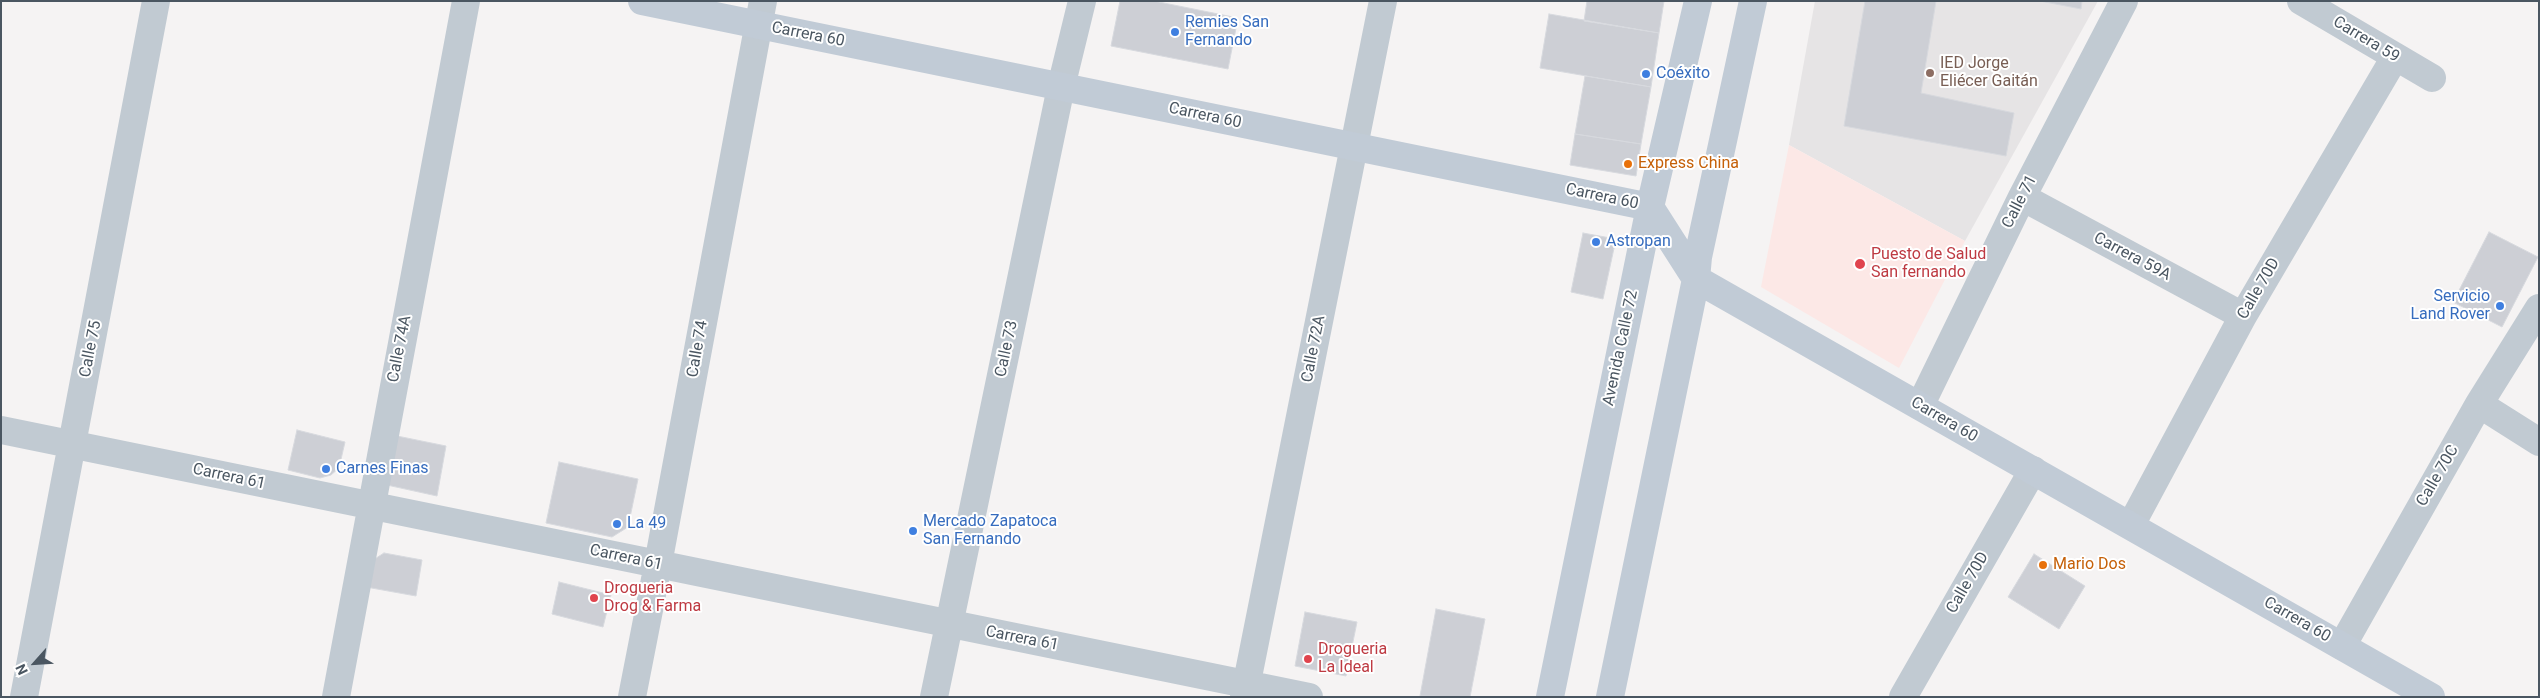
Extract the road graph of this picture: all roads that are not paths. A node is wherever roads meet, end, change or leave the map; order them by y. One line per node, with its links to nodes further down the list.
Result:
1 (156, 1): 24 (street, Calle 75)
2 (466, 1): 26 (street, Calle 74A)
3 (642, 1): 10 (street, Carrera 60)
4 (1082, 1): 13 (street, Calle 73)
5 (1384, 1): 14 (street, Calle 72A)
6 (1698, 1): 16 (street, Avenida Calle 72)
7 (1754, 1): 17 (street)
8 (2124, 1): 15 (street, Calle 71)
9 (2301, 1): 11 (street, Carrera 59)
10 (760, 13): 13 (street, Carrera 60); 28 (street, Calle 74)
11 (2394, 57): 12 (street, Carrera 59); 19 (street, Calle 70D)
12 (2432, 78)
13 (1061, 87): 14 (street, Carrera 60); 29 (street, Calle 73)
14 (1354, 147): 16 (street, Carrera 60); 31 (street, Calle 72A)
15 (2022, 197): 19 (street, Carrera 59A); 21 (street, Calle 71)
16 (1650, 207): 17 (street, Carrera 60); 38 (street, Avenida Calle 72)
17 (1696, 279): 21 (street, Carrera 60); 39 (street)
18 (2539, 308): 20 (street, Calle 70C)
19 (2243, 316): 27 (street, Calle 70D)
20 (2479, 404): 23 (street); 30 (street, Calle 70C)
21 (1920, 406): 25 (street, Carrera 60)
22 (1, 430): 24 (street, Carrera 61)
23 (2539, 442)
24 (72, 445): 26 (street, Carrera 61); 33 (street, Calle 75)
25 (2033, 470): 27 (street, Carrera 60); 40 (street, Calle 70D)
26 (371, 506): 28 (street, Carrera 61); 34 (street, Calle 74A)
27 (2131, 525): 30 (street, Carrera 60)
28 (658, 564): 29 (street, Carrera 61); 35 (street, Calle 74)
29 (950, 624): 31 (street, Carrera 61); 36 (street, Calle 73)
30 (2342, 646): 32 (street, Carrera 60)
31 (1246, 690): 37 (street, Carrera 61)
32 (2428, 696)
33 (24, 697)
34 (336, 697)
35 (632, 697)
36 (934, 697)
37 (1309, 697)
38 (1550, 697)
39 (1610, 697)
40 (1903, 697)

